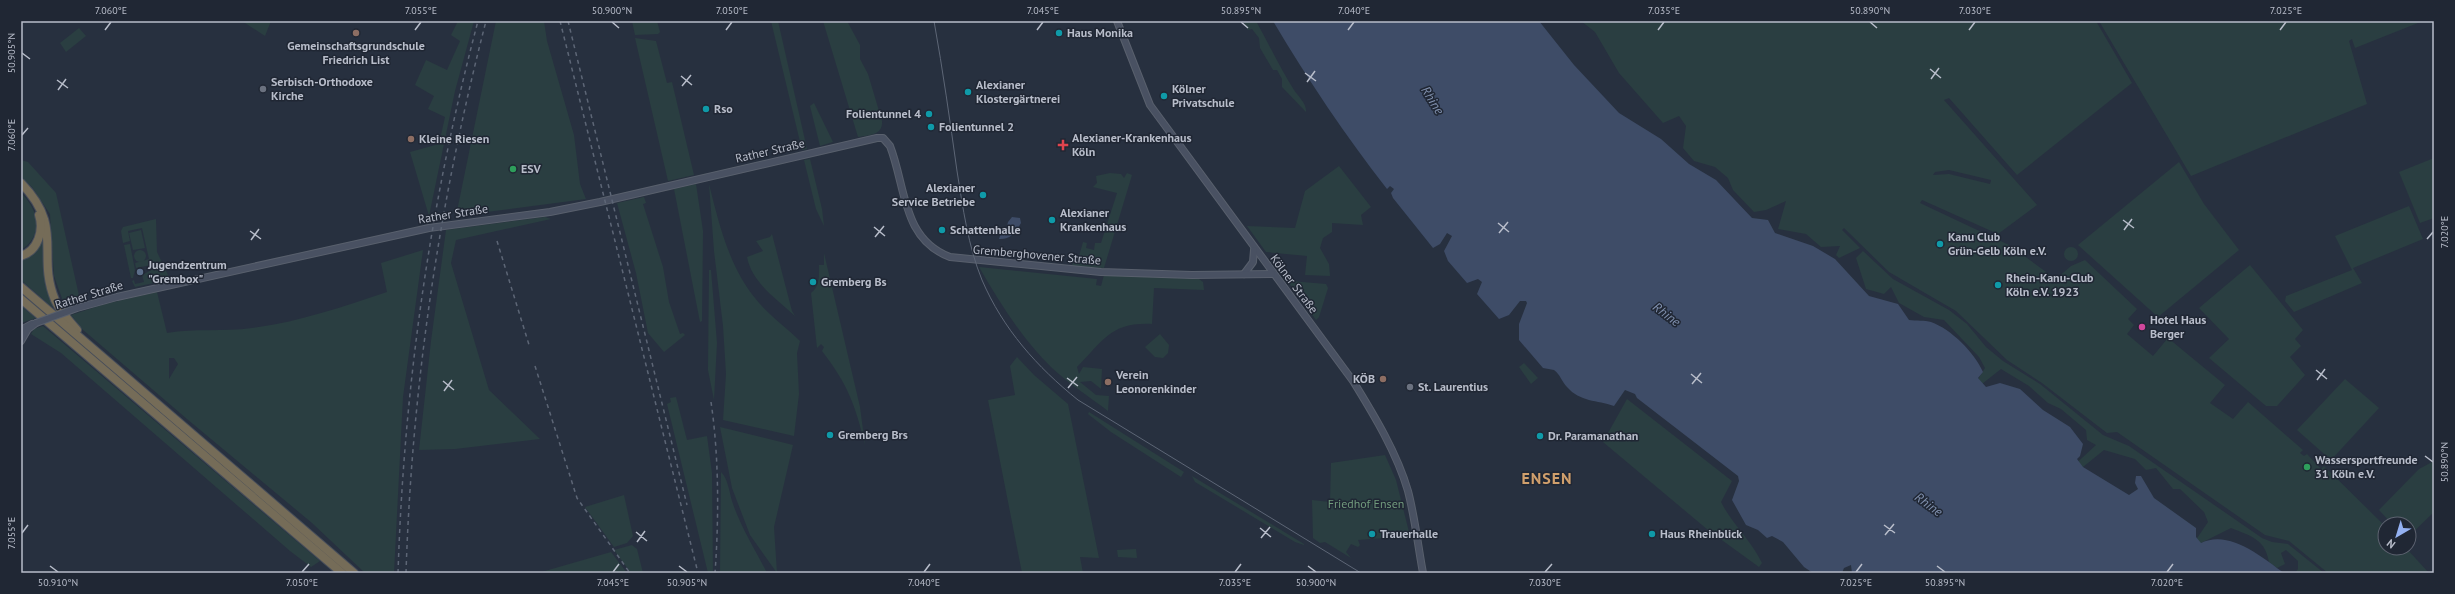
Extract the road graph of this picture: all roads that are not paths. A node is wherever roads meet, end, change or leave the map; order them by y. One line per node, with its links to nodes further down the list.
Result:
1 (1117, 21): 5 (street, Kölner Straße)
2 (877, 138): 7 (street, Gremberghovener Straße); 11 (street, Rather Straße, bridge)
3 (21, 183): 14 (highway)
4 (21, 188): 6 (highway)
5 (1254, 250): 7 (street); 8 (street, Kölner Straße)
6 (21, 256)
7 (1244, 274): 8 (street, Gremberghovener Straße)
8 (1272, 274): 17 (street, Kölner Straße)
9 (21, 287): 14 (highway)
10 (21, 299): 15 (highway)
11 (32, 325): 12 (street, Rather Straße); 13 (street)
12 (21, 330)
13 (21, 341)
14 (102, 357): 16 (highway)
15 (342, 573)
16 (354, 573)
17 (1423, 573)

